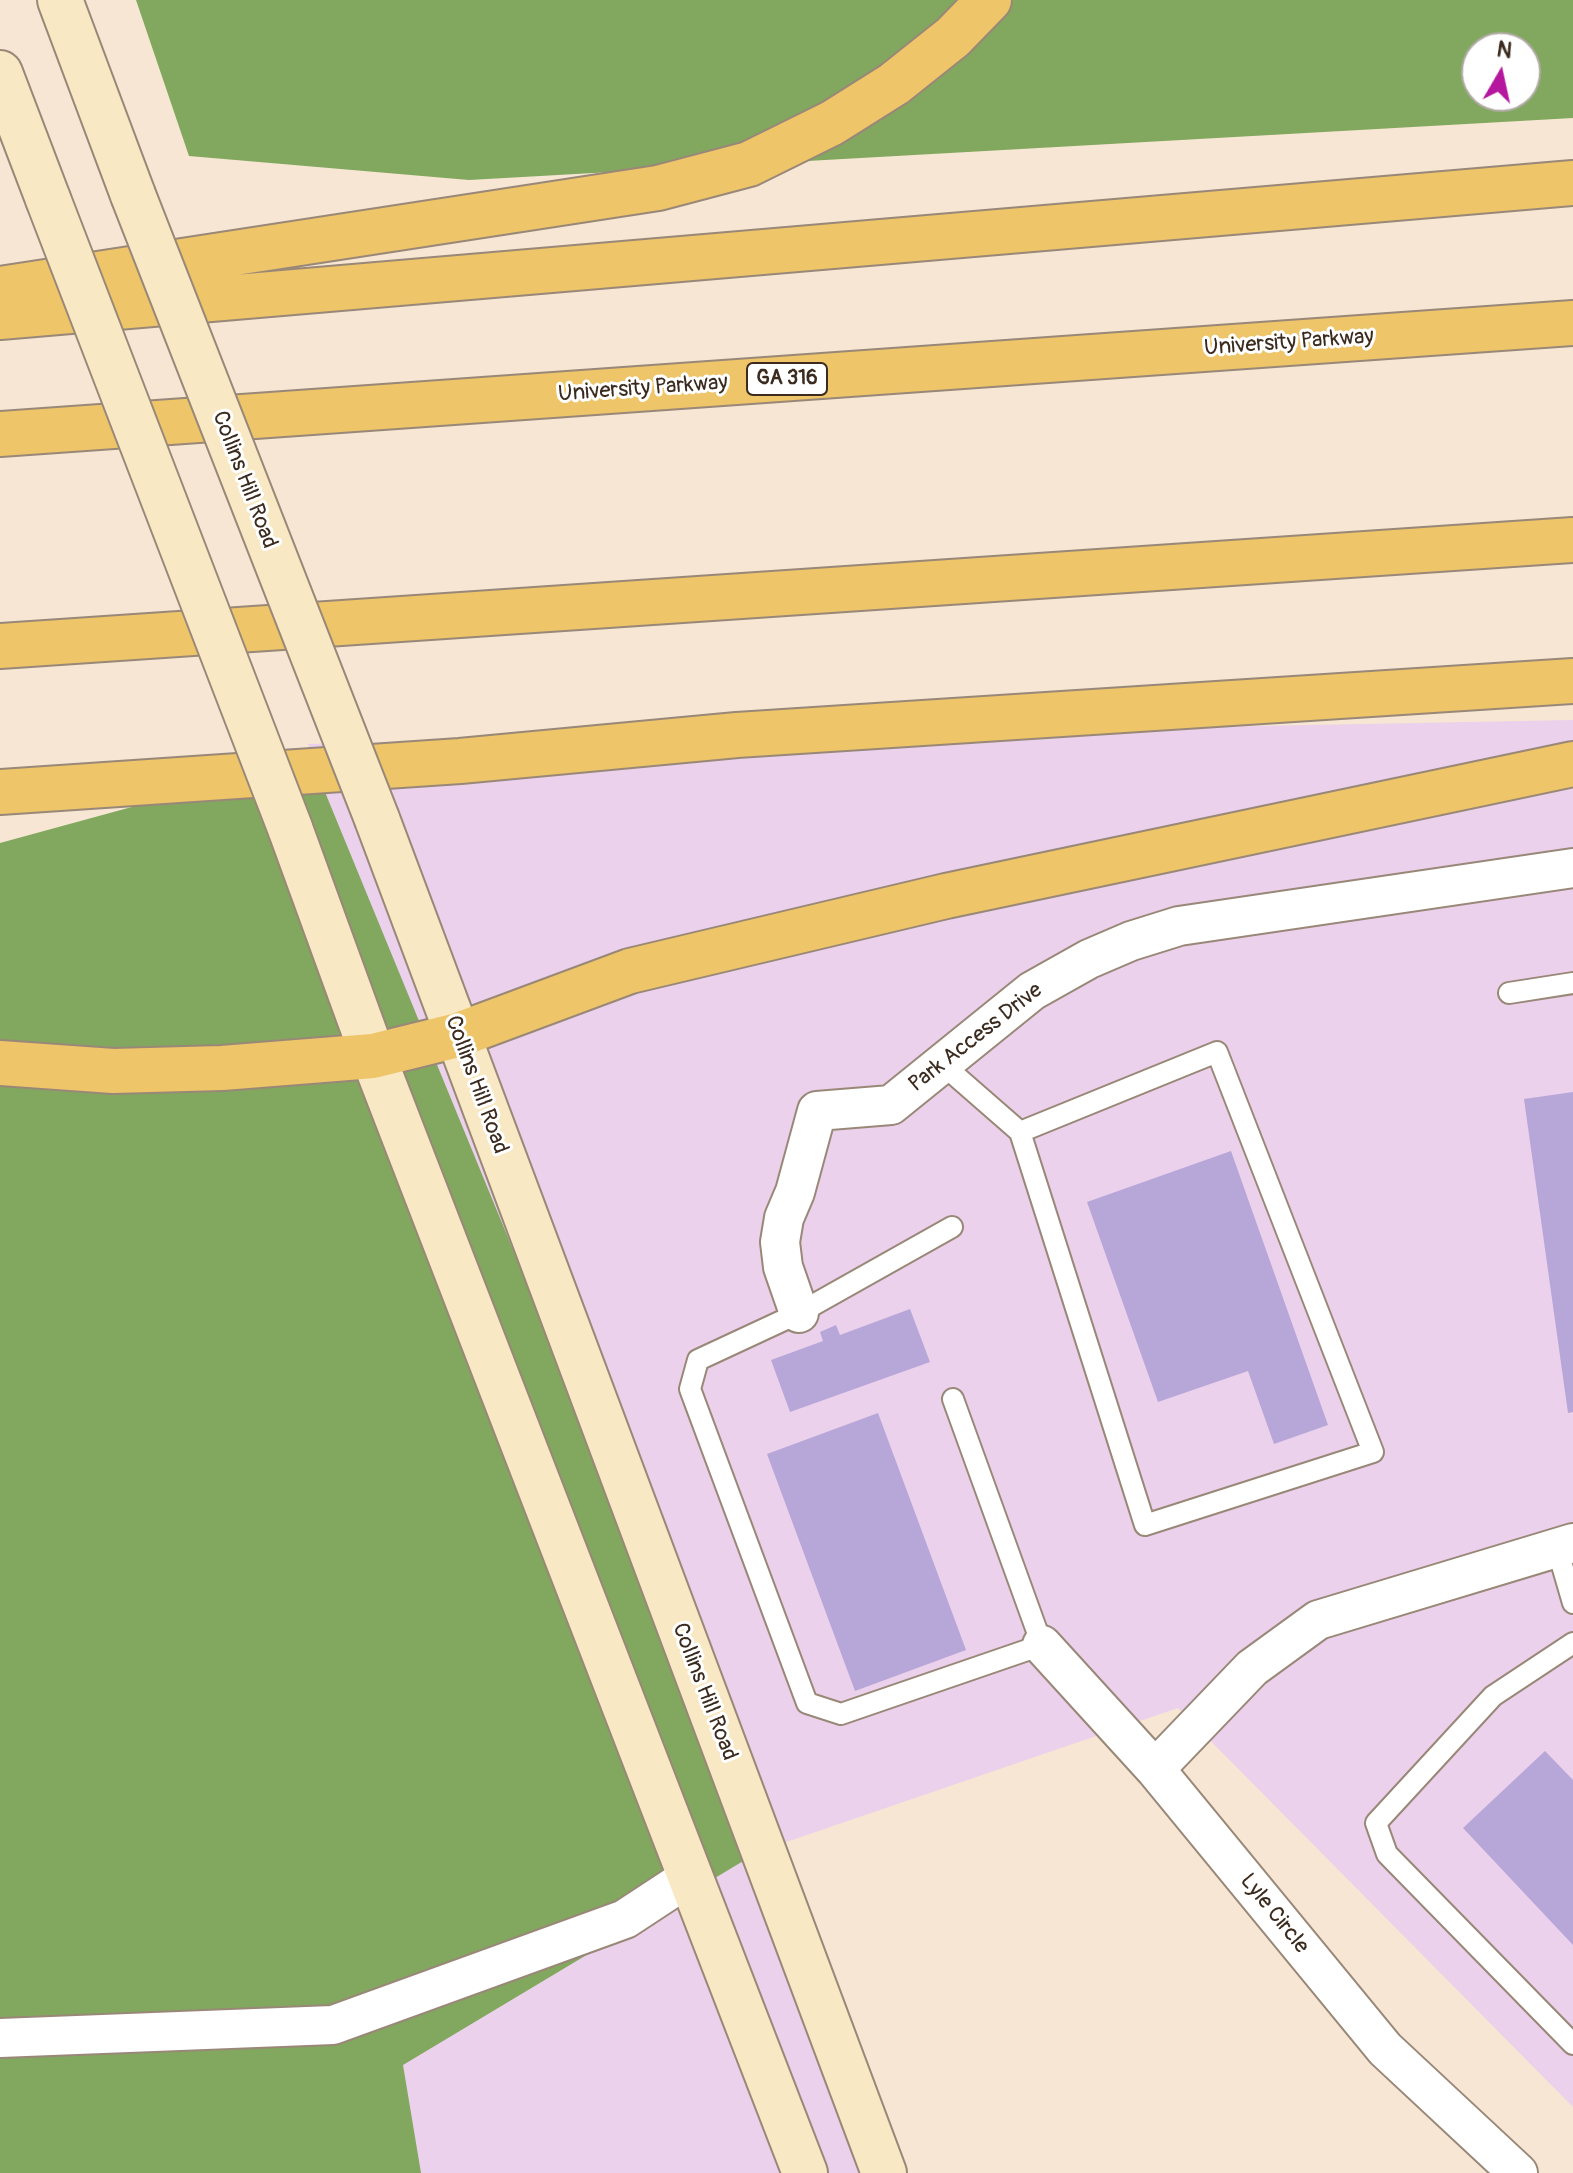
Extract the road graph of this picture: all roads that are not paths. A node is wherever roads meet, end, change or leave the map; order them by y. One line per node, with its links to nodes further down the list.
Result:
1 (60, 0): 17 (street, Collins Hill Road, bridge)
2 (989, 0): 5 (highway)
3 (0, 73): 18 (street, bridge)
4 (1573, 183): 6 (highway)
5 (0, 289)
6 (0, 317)
7 (1573, 323): 8 (highway, University Parkway / GA 316)
8 (0, 434)
9 (1573, 540): 10 (highway)
10 (0, 646)
11 (1573, 681): 13 (highway)
12 (1573, 764): 17 (highway)
13 (0, 792)
14 (1573, 868): 20 (street, Park Access Drive)
15 (1573, 983): 16 (lane)
16 (1509, 993)
17 (458, 1035): 18 (highway); 34 (street, Collins Hill Road)
18 (373, 1056): 19 (highway); 30 (street)
19 (0, 1063)
20 (941, 1063): 21 (lane); 23 (street, Park Access Drive)
21 (1020, 1132): 21 (lane)
22 (952, 1227): 23 (lane)
23 (799, 1313): 28 (lane)
24 (953, 1399): 28 (lane)
25 (1565, 1546): 26 (lane); 29 (street)
26 (1573, 1603)
27 (1573, 1643): 32 (lane)
28 (1042, 1645): 29 (street, Lyle Circle)
29 (1155, 1769): 35 (street, Lyle Circle)
30 (689, 1877): 31 (street); 33 (street)
31 (0, 2038)
32 (1573, 2044)
33 (805, 2173)
34 (884, 2173)
35 (1518, 2173)

